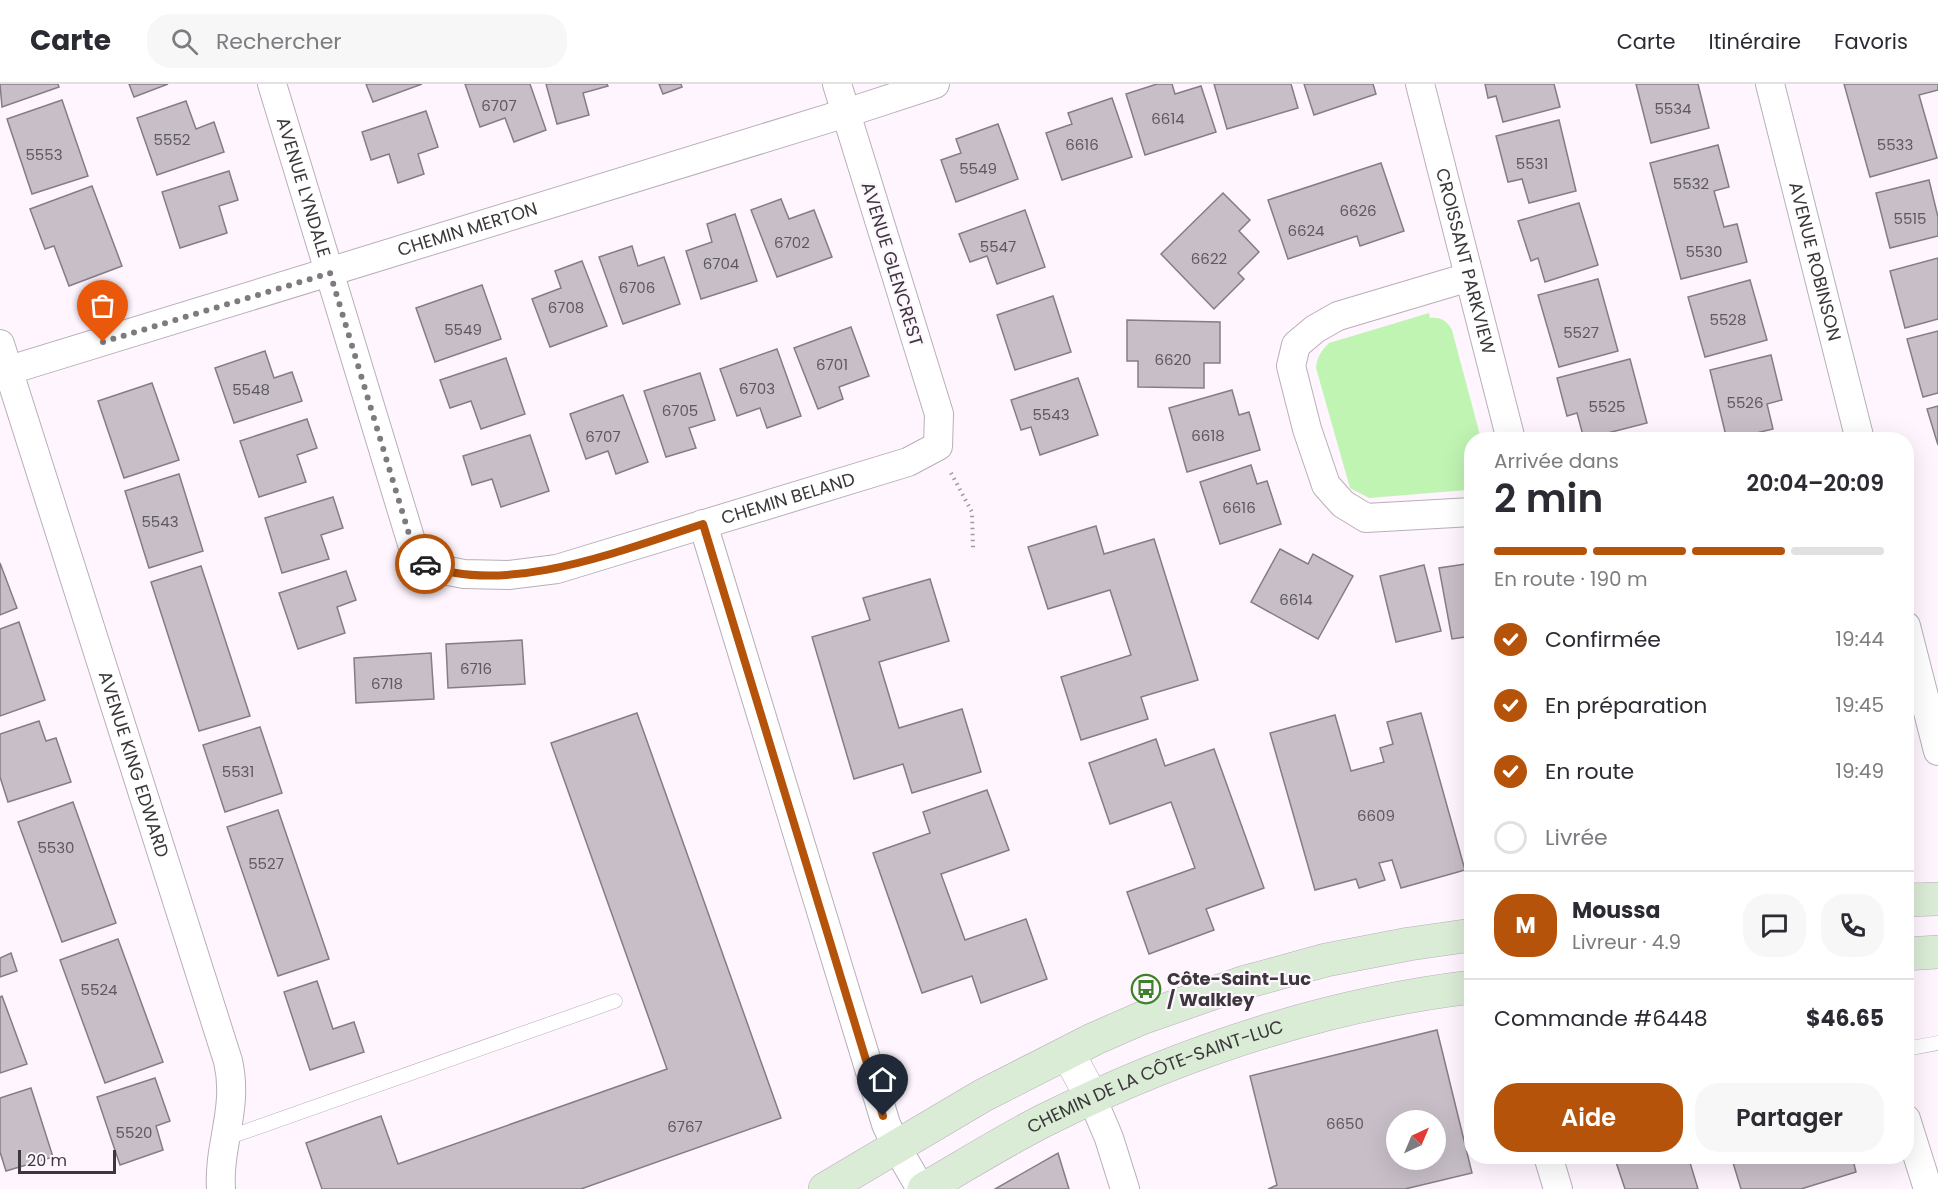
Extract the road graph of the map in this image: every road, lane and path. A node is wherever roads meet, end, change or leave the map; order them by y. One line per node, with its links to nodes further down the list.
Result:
1 (272, 84): 7 (street, AVENUE LYNDALE)
2 (837, 84): 6 (street, AVENUE GLENCREST)
3 (935, 84): 6 (street, CHEMIN MERTON)
4 (1420, 84): 8 (street, CROISSANT PARKVIEW)
5 (1770, 84): 11 (street, AVENUE ROBINSON)
6 (846, 113): 7 (street, CHEMIN MERTON); 12 (street, AVENUE GLENCREST)
7 (330, 273): 9 (street, CHEMIN MERTON); 16 (street, AVENUE LYNDALE)
8 (1469, 277): 10 (street, CROISSANT PARKVIEW); 13 (street)
9 (3, 363): 30 (street, AVENUE KING EDWARD)
10 (1508, 432)
11 (1858, 432)
12 (938, 446): 14 (street, CHEMIN BELAND); 15 (path)
13 (1464, 512)
14 (703, 524): 16 (street, CHEMIN BELAND); 32 (street)
15 (973, 548)
16 (425, 564)
17 (1914, 657): 18 (street)
18 (1938, 751)
19 (1938, 899): 20 (main road)
20 (1914, 900)
21 (1464, 936): 28 (main road)
22 (1938, 952): 23 (main road)
23 (1914, 954)
24 (1464, 988): 29 (main road, CHEMIN DE LA CÔTE-SAINT-LUC)
25 (615, 1000): 30 (lane)
26 (1938, 1043): 27 (lane)
27 (1914, 1048)
28 (1068, 1053): 29 (street); 32 (main road)
29 (1092, 1098): 36 (main road, CHEMIN DE LA CÔTE-SAINT-LUC); 37 (street)
30 (227, 1138): 34 (street, AVENUE KING EDWARD)
31 (1914, 1144): 39 (street)
32 (897, 1148): 35 (main road); 36 (street)
33 (1550, 1164): 38 (street)
34 (221, 1189)
35 (825, 1189)
36 (923, 1189)
37 (1125, 1189)
38 (1558, 1189)
39 (1928, 1189)

